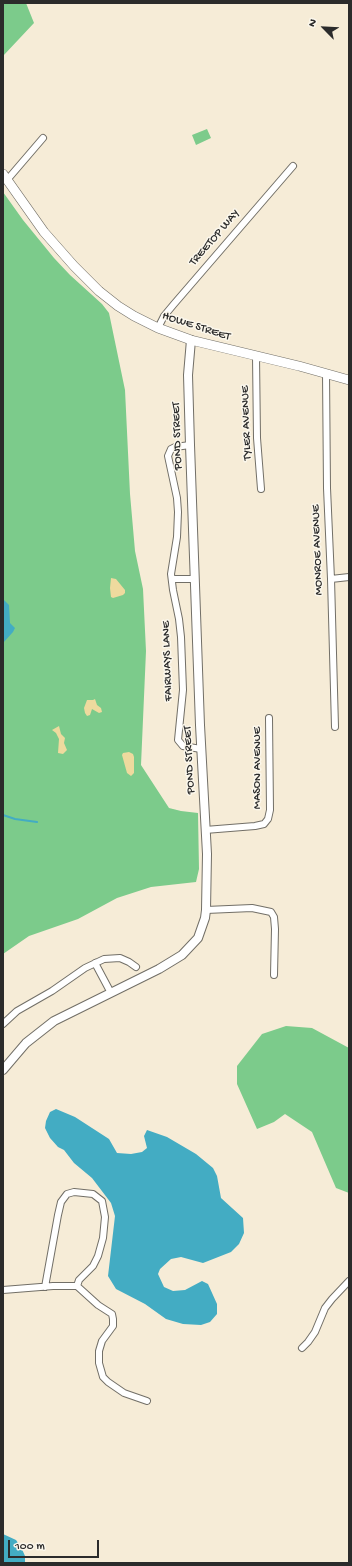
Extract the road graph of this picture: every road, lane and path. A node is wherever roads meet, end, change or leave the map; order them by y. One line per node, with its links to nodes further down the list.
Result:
1 (43, 138): 3 (street)
2 (293, 166): 4 (street, TREETOP WAY)
3 (5, 177): 4 (main road, HOWE STREET)
4 (158, 328): 5 (main road, HOWE STREET)
5 (191, 340): 6 (main road, HOWE STREET); 9 (street, POND STREET)
6 (256, 356): 7 (main road, HOWE STREET); 10 (street, TYLER AVENUE)
7 (326, 373): 8 (main road, HOWE STREET); 14 (street, MONROE AVENUE)
8 (349, 380)
9 (190, 445): 12 (street, FAIRWAYS LANE); 13 (street, POND STREET)
10 (261, 489)
11 (349, 577): 14 (street)
12 (172, 579): 13 (street); 17 (street, FAIRWAYS LANE)
13 (195, 579): 17 (street, POND STREET)
14 (331, 579): 16 (street, MONROE AVENUE)
15 (269, 718): 18 (street, MASON AVENUE)
16 (335, 727)
17 (201, 748): 18 (street, POND STREET)
18 (205, 830): 19 (street, POND STREET)
19 (206, 910): 22 (street); 23 (street, POND STREET)
20 (95, 963): 21 (street); 23 (street); 24 (street)
21 (136, 966)
22 (274, 975)
23 (111, 993): 25 (street, POND STREET)
24 (3, 1024)
25 (3, 1070)
26 (349, 1281): 30 (street)
27 (77, 1286): 28 (street); 28 (street); 31 (street)
28 (45, 1287): 29 (street)
29 (3, 1290)
30 (302, 1348)
31 (147, 1401)

